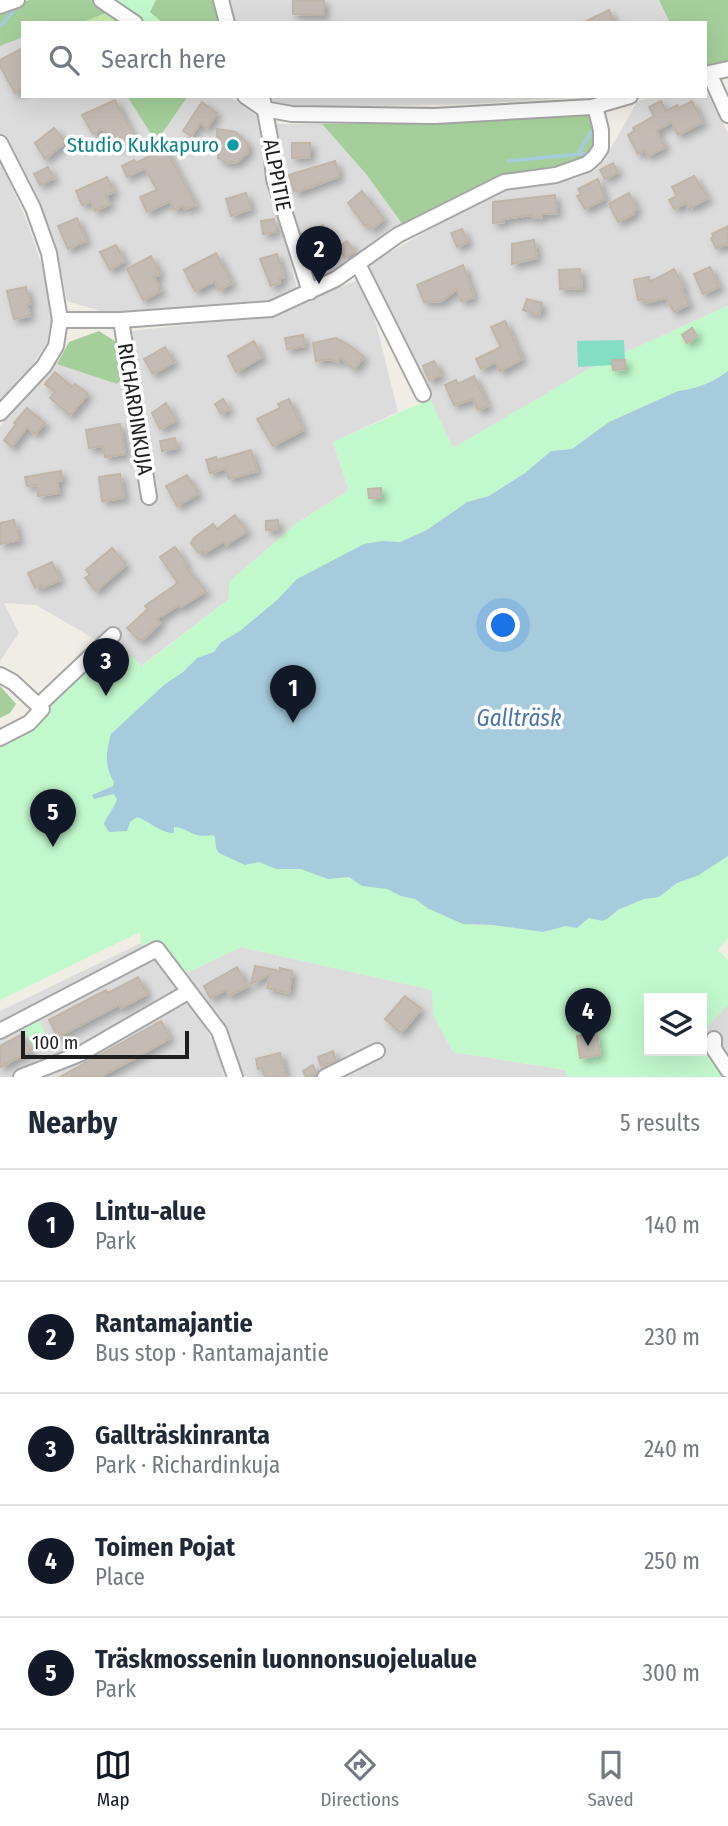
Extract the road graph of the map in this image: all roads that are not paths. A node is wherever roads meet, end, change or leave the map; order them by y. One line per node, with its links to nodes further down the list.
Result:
1 (17, 0): 4 (street)
2 (101, 0): 5 (street)
3 (221, 0): 6 (street)
4 (0, 6)
5 (132, 21)
6 (226, 21)
7 (728, 69): 8 (street)
8 (707, 73): 12 (street)
9 (623, 98): 11 (street)
10 (263, 102): 11 (street); 15 (street, ALPPITIE)
11 (595, 106): 14 (street)
12 (728, 115)
13 (0, 143): 16 (street)
14 (358, 264): 15 (street); 18 (street)
15 (310, 292): 17 (street)
16 (60, 320): 17 (street); 19 (street)
17 (121, 320): 20 (street, RICHARDINKUJA)
18 (423, 394)
19 (0, 413)
20 (149, 497)
21 (113, 635): 23 (street)
22 (0, 675): 23 (street)
23 (41, 707): 24 (street)
24 (0, 738)
25 (188, 992): 26 (street); 30 (street); 31 (street)
26 (0, 1031)
27 (714, 1040): 29 (street)
28 (377, 1051): 32 (street)
29 (728, 1070)
30 (21, 1077)
31 (234, 1077)
32 (325, 1077)

